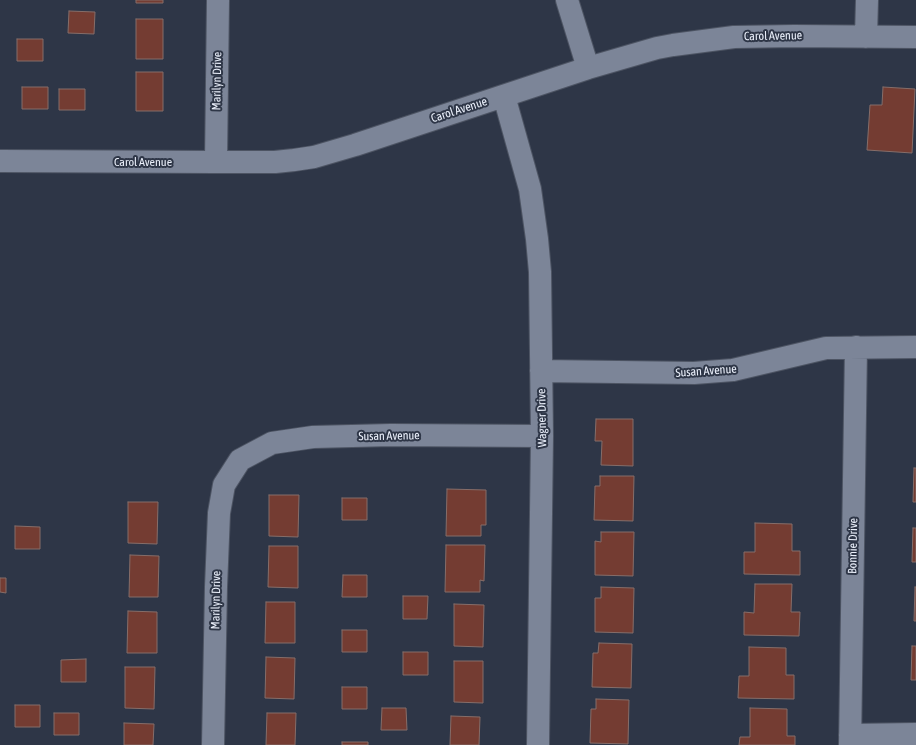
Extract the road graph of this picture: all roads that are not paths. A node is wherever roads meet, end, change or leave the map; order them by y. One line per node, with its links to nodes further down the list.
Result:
1 (218, 0): 9 (street, Marilyn Drive)
2 (567, 0): 6 (street)
3 (867, 0): 4 (street)
4 (866, 37): 5 (street, Carol Avenue); 6 (street, Carol Avenue)
5 (916, 38)
6 (588, 68): 7 (street, Carol Avenue)
7 (504, 96): 9 (street, Carol Avenue); 12 (street, Wagner Drive)
8 (0, 160): 9 (street, Carol Avenue)
9 (216, 162)
10 (856, 347): 11 (street, Susan Avenue); 12 (street, Susan Avenue); 16 (street, Bonnie Drive)
11 (916, 347)
12 (541, 371): 13 (street, Wagner Drive)
13 (542, 436): 14 (street, Susan Avenue); 18 (street, Wagner Drive)
14 (240, 460): 17 (street, Marilyn Drive)
15 (916, 734): 16 (street)
16 (850, 740)
17 (213, 745)
18 (538, 745)

